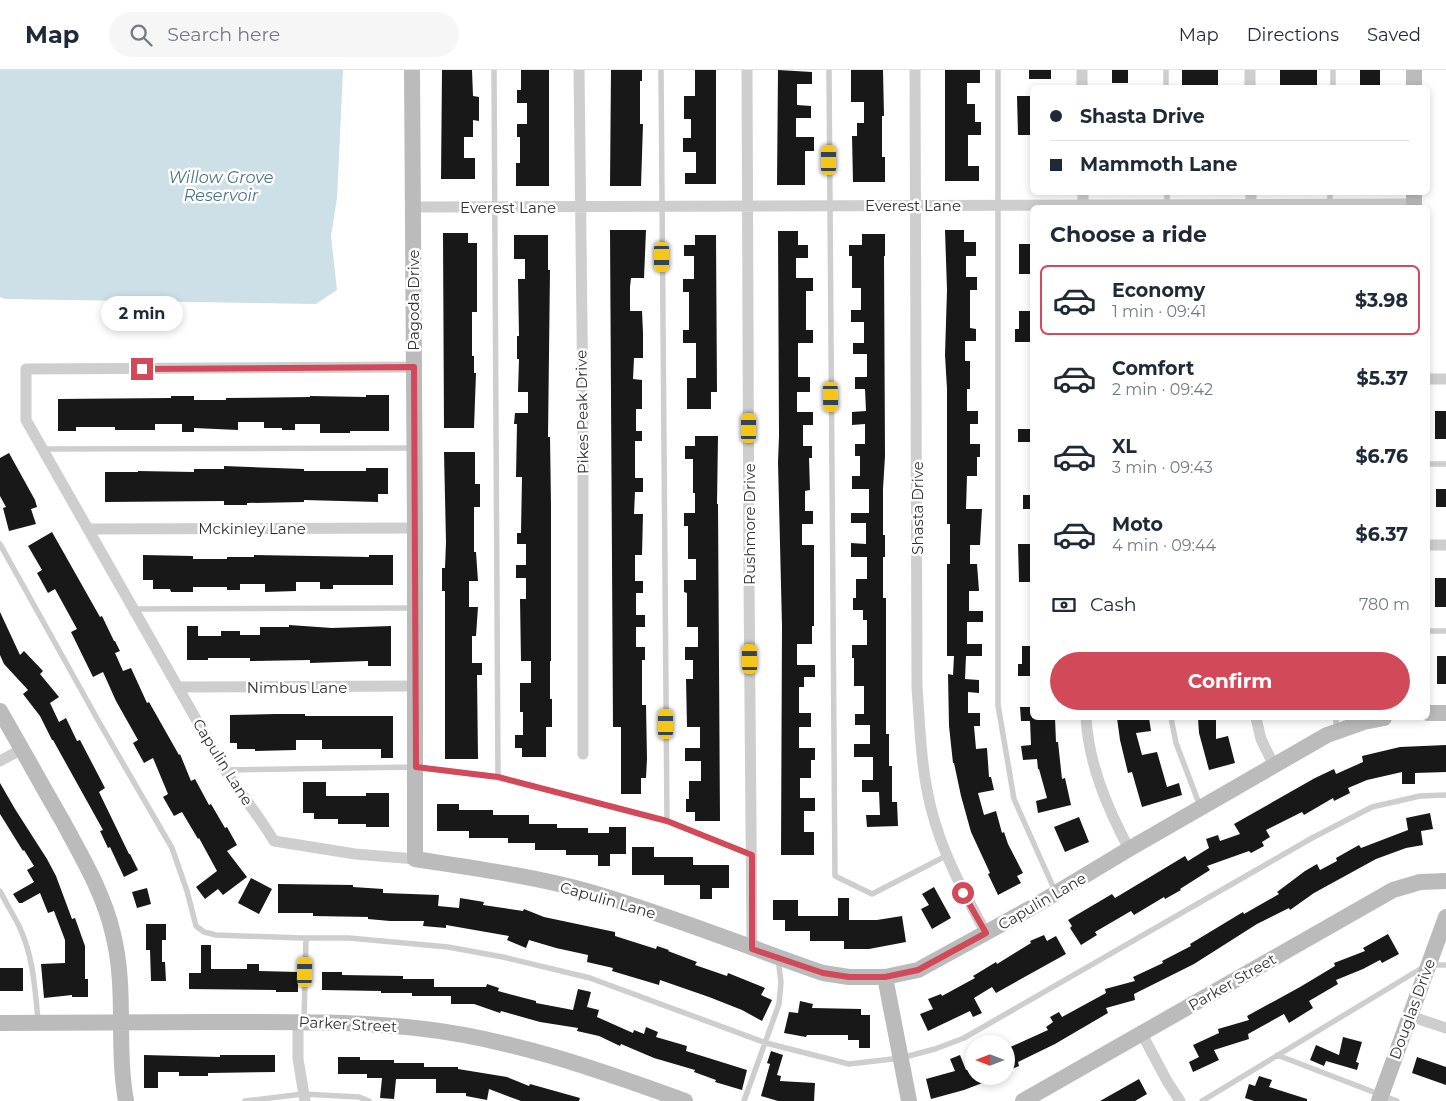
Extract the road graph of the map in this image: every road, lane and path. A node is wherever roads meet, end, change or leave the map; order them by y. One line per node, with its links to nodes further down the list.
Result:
1 (412, 70): 31 (street, Pagoda Drive)
2 (494, 70): 32 (lane)
3 (579, 70): 27 (street, Pikes Peak Drive)
4 (661, 70): 28 (lane)
5 (747, 70): 29 (street, Rushmore Drive)
6 (829, 70): 30 (lane)
7 (915, 70): 23 (street, Shasta Drive)
8 (998, 70): 24 (lane)
9 (1082, 70): 14 (street)
10 (1166, 70): 15 (lane)
11 (1250, 70): 16 (street)
12 (1333, 70): 17 (lane)
13 (1414, 70): 18 (street)
14 (1082, 85)
15 (1166, 85)
16 (1250, 85)
17 (1333, 85)
18 (1414, 85)
19 (1251, 201): 20 (street, Everest Lane); 22 (street, Everest Lane)
20 (1330, 201): 21 (street, Everest Lane)
21 (1414, 201)
22 (1167, 202): 26 (street, Everest Lane)
23 (916, 205): 24 (street, Everest Lane); 30 (street, Everest Lane); 71 (street, Shasta Drive)
24 (998, 205): 25 (street, Everest Lane); 75 (lane)
25 (1030, 205)
26 (1104, 205)
27 (580, 206): 28 (street, Everest Lane); 32 (street, Everest Lane); 60 (street, Pikes Peak Drive)
28 (662, 206): 29 (street, Everest Lane); 68 (lane)
29 (748, 206): 30 (street, Everest Lane); 70 (street, Rushmore Drive)
30 (829, 206): 71 (lane)
31 (412, 207): 32 (street, Everest Lane); 33 (street, Pagoda Drive)
32 (494, 207): 65 (lane)
33 (414, 367): 36 (street, Pagoda Drive); 37 (street, Capulin Lane)
34 (1430, 379): 35 (street)
35 (1446, 379)
36 (414, 448): 37 (lane); 40 (street, Pagoda Drive)
37 (43, 449): 41 (street, Capulin Lane)
38 (1430, 464): 39 (lane)
39 (1446, 464)
40 (415, 528): 41 (street, Mckinley Lane); 45 (street, Pagoda Drive)
41 (88, 529): 46 (street, Capulin Lane)
42 (0, 544): 78 (lane)
43 (1430, 545): 44 (street)
44 (1446, 545)
45 (415, 608): 46 (lane); 49 (street, Pagoda Drive)
46 (134, 609): 50 (street, Capulin Lane)
47 (1430, 631): 48 (lane)
48 (1446, 631)
49 (416, 686): 50 (street, Nimbus Lane); 63 (street, Pagoda Drive)
50 (178, 687): 64 (street, Capulin Lane)
51 (0, 711): 59 (street)
52 (1430, 713): 53 (street)
53 (1446, 713)
54 (1086, 720): 69 (street)
55 (1171, 720): 67 (lane)
56 (1256, 720): 62 (street)
57 (1374, 720): 58 (street, Capulin Lane)
58 (1336, 725): 62 (street, Capulin Lane)
59 (22, 749): 61 (street); 86 (street)
60 (583, 754)
61 (0, 761)
62 (1274, 766): 67 (street, Capulin Lane)
63 (416, 767): 64 (lane); 65 (lane); 72 (street, Pagoda Drive)
64 (225, 770): 72 (street, Capulin Lane)
65 (498, 777): 68 (lane)
66 (1446, 795): 93 (lane)
67 (1201, 808): 69 (street, Capulin Lane)
68 (667, 821): 70 (lane)
69 (1129, 849): 75 (street, Capulin Lane)
70 (752, 855): 79 (street, Rushmore Drive)
71 (946, 856): 77 (street, Shasta Drive)
72 (415, 859): 79 (street, Capulin Lane)
73 (1446, 881): 90 (street, Parker Street)
74 (0, 893): 88 (lane)
75 (1055, 893): 77 (street, Capulin Lane)
76 (1446, 917): 81 (street, Douglas Drive)
77 (986, 933): 83 (street, Capulin Lane)
78 (306, 938): 85 (lane); 91 (lane)
79 (752, 949): 80 (street, Capulin Lane)
80 (778, 958): 83 (street, Capulin Lane); 91 (lane)
81 (1428, 965): 82 (lane); 84 (street, Douglas Drive); 92 (lane)
82 (1446, 965)
83 (885, 977): 93 (street)
84 (1410, 1016): 89 (street); 95 (street, Douglas Drive)
85 (301, 1021): 86 (street, Parker Street); 94 (street); 99 (street, Parker Street)
86 (121, 1022): 88 (street, Parker Street); 96 (street)
87 (0, 1023): 88 (street, Parker Street)
88 (38, 1023)
89 (1446, 1028)
90 (1142, 1034): 102 (street, Parker Street); 103 (street)
91 (766, 1043): 93 (lane); 100 (lane)
92 (1277, 1056): 95 (lane); 104 (lane)
93 (900, 1058): 101 (street)
94 (304, 1098): 97 (lane); 98 (lane)
95 (1380, 1098): 105 (lane)
96 (126, 1101)
97 (245, 1101)
98 (369, 1101)
99 (685, 1101)
100 (744, 1101)
101 (908, 1101)
102 (1023, 1101)
103 (1180, 1101)
104 (1202, 1101)
105 (1397, 1101)

